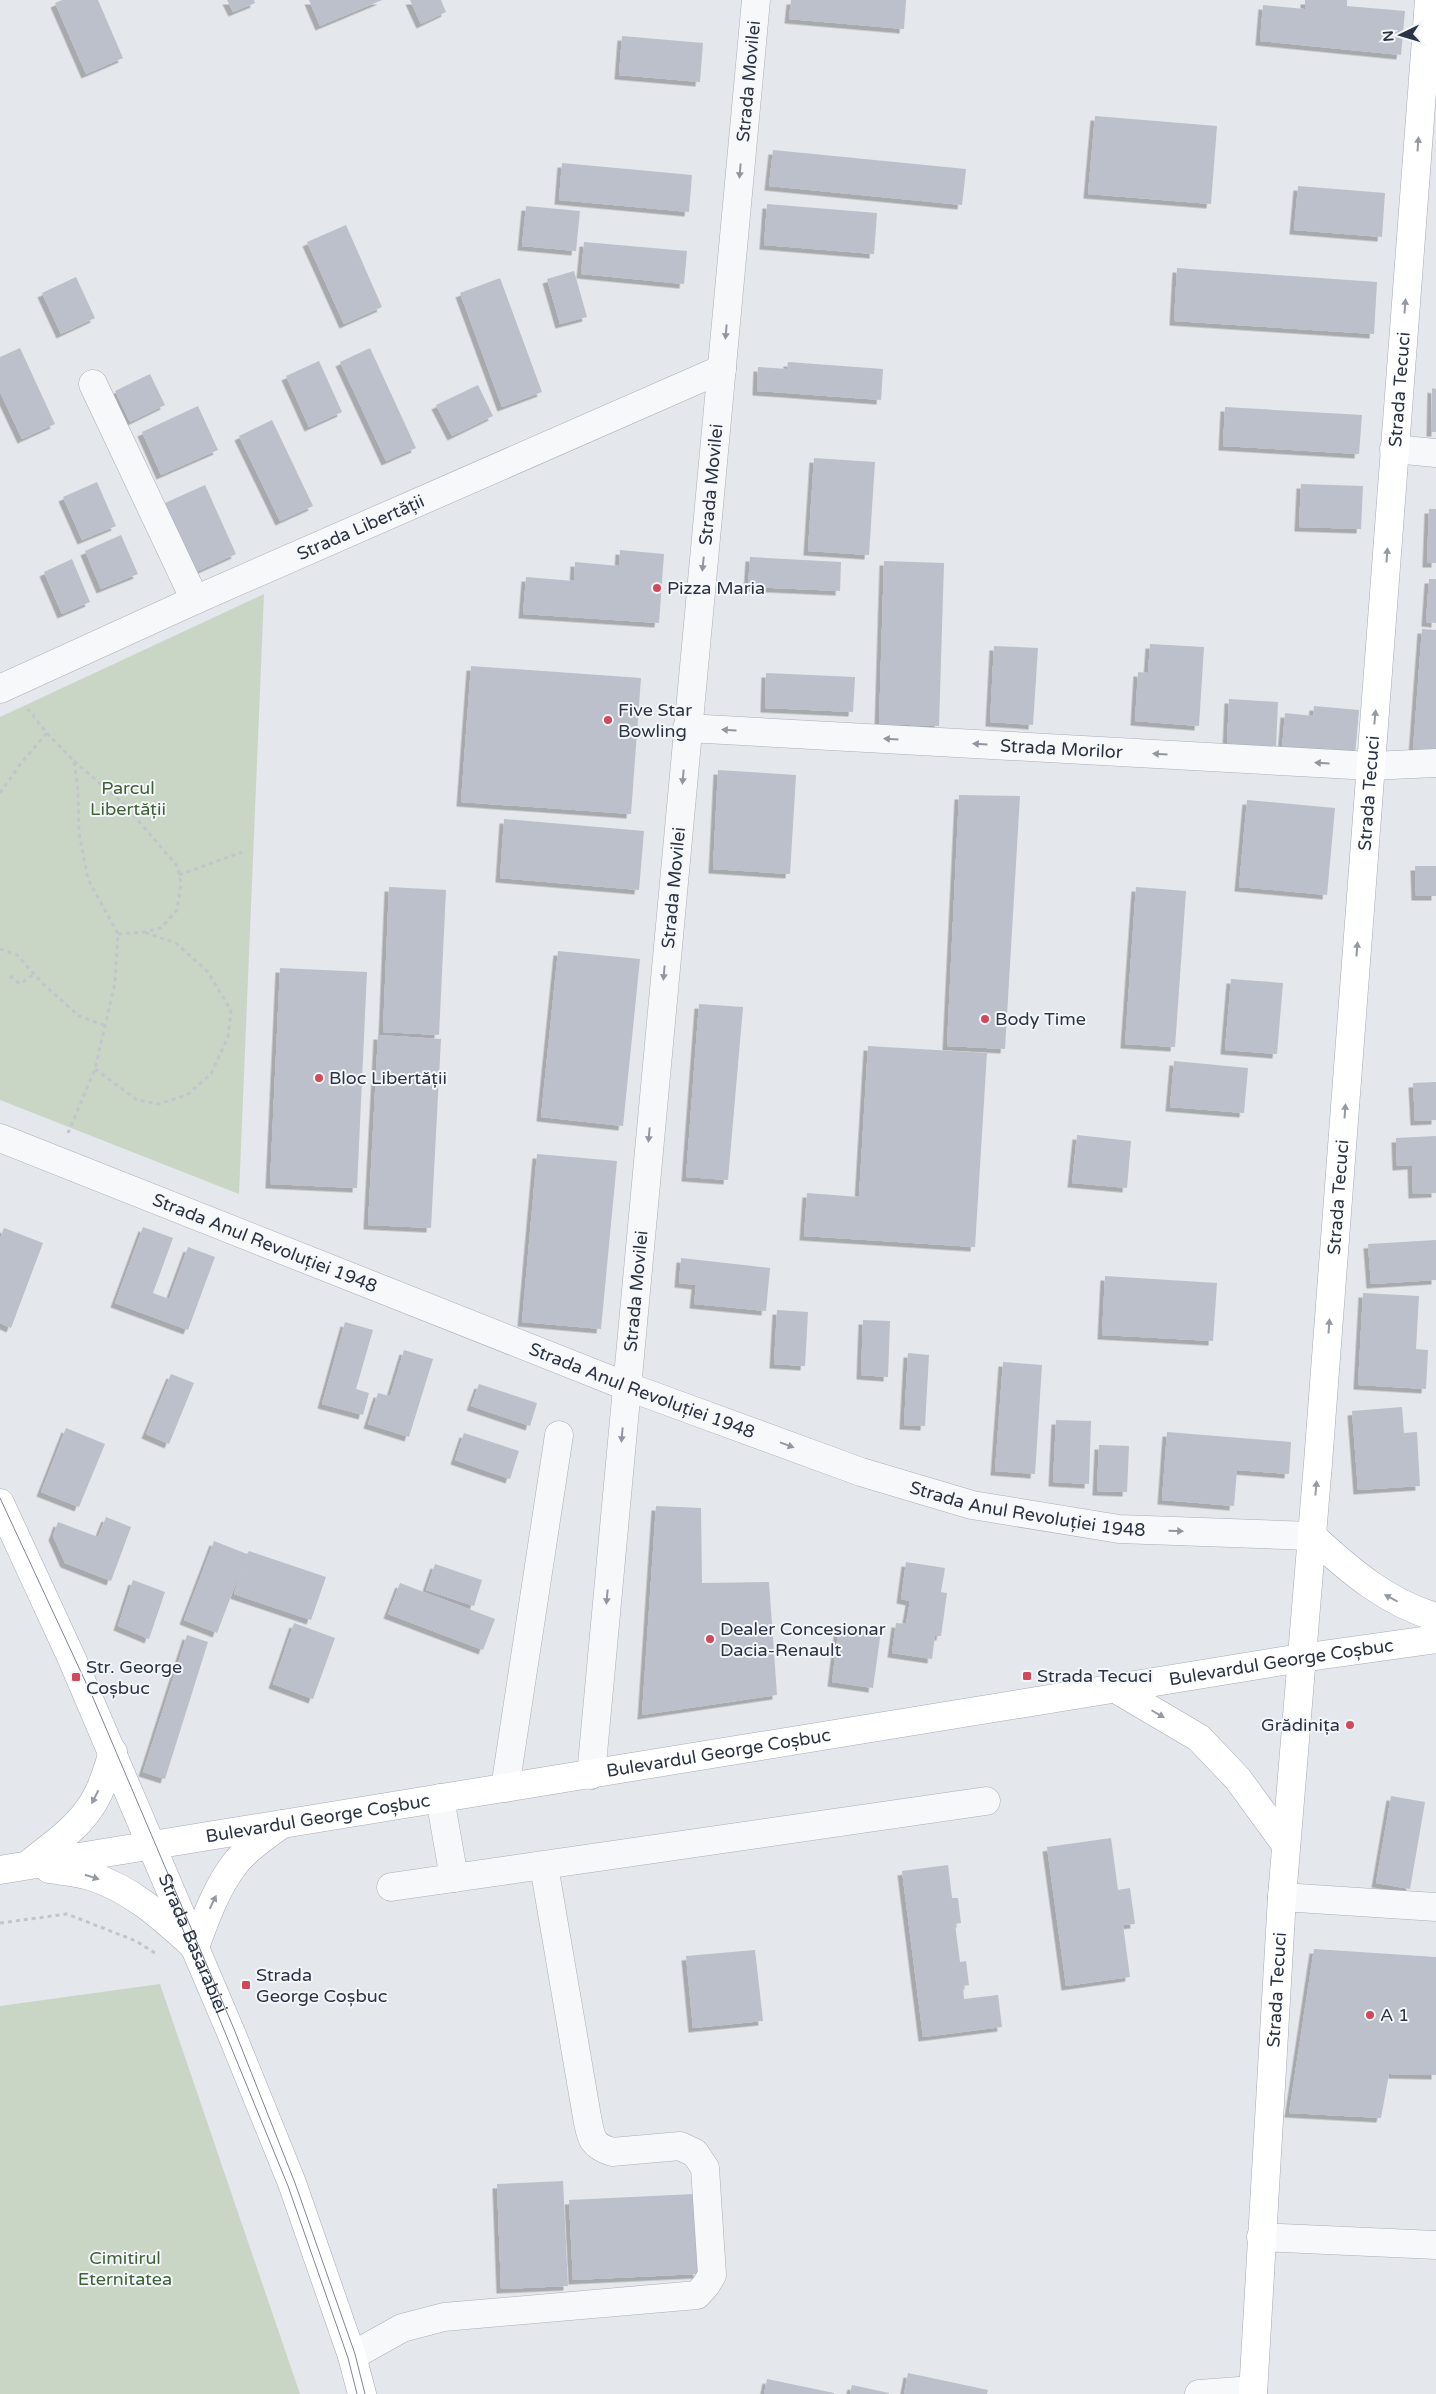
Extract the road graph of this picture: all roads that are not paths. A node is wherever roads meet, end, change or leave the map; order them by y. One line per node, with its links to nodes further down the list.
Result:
1 (756, 0): 3 (street, Strada Movilei, one-way to 3)
2 (1429, 0): 5 (main road, Strada Tecuci, one-way to 2)
3 (722, 369): 7 (street, Strada Libertății); 9 (street, Strada Movilei, one-way to 9)
4 (93, 384): 7 (street)
5 (1394, 449): 6 (street); 11 (main road, Strada Tecuci, one-way to 5)
6 (1436, 453)
7 (195, 600): 8 (street, Strada Libertății)
8 (6, 686)
9 (687, 728): 11 (street, Strada Morilor, one-way to 9); 13 (street, Strada Movilei, one-way to 13)
10 (1436, 763): 11 (street, Strada Morilor)
11 (1371, 766): 16 (main road, Strada Tecuci, one-way to 11)
12 (0, 1138): 13 (street, Strada Anul Revoluției 1948)
13 (626, 1386): 16 (street, Strada Anul Revoluției 1948, one-way to 16); 22 (street, Strada Movilei, one-way to 22)
14 (559, 1435): 23 (street)
15 (0, 1503): 21 (main road, Strada Basarabiei)
16 (1312, 1536): 17 (main road, one-way to 16); 19 (main road, Strada Tecuci)
17 (1436, 1617)
18 (1436, 1639): 19 (main road, Bulevardul George Coșbuc)
19 (1301, 1658): 20 (main road, Bulevardul George Coșbuc); 28 (main road, Strada Tecuci)
20 (1116, 1689): 22 (main road, Bulevardul George Coșbuc); 28 (main road, one-way to 28)
21 (113, 1752): 27 (main road, Strada Basarabiei); 29 (main road, one-way to 29)
22 (591, 1775): 23 (main road, Bulevardul George Coșbuc)
23 (504, 1788): 24 (main road, Bulevardul George Coșbuc)
24 (440, 1798): 26 (main road, Bulevardul George Coșbuc); 32 (street)
25 (986, 1801): 30 (street)
26 (283, 1823): 27 (main road, Bulevardul George Coșbuc); 36 (main road, one-way to 26)
27 (151, 1844): 29 (main road, Bulevardul George Coșbuc); 36 (main road, Strada Basarabiei)
28 (1286, 1845): 34 (main road, Strada Tecuci)
29 (27, 1865): 31 (main road, Bulevardul George Coșbuc); 36 (main road, one-way to 36)
30 (544, 1866): 32 (street); 39 (street)
31 (0, 1870)
32 (454, 1878): 33 (street)
33 (391, 1887)
34 (1282, 1897): 35 (street); 37 (main road, Strada Tecuci)
35 (1436, 1907)
36 (194, 1947): 39 (main road, Strada Basarabiei)
37 (1261, 2236): 38 (street); 40 (main road, Strada Tecuci)
38 (1436, 2246)
39 (352, 2356): 41 (main road, Strada Basarabiei)
40 (1253, 2392): 42 (street)
41 (362, 2394)
42 (1198, 2394)

